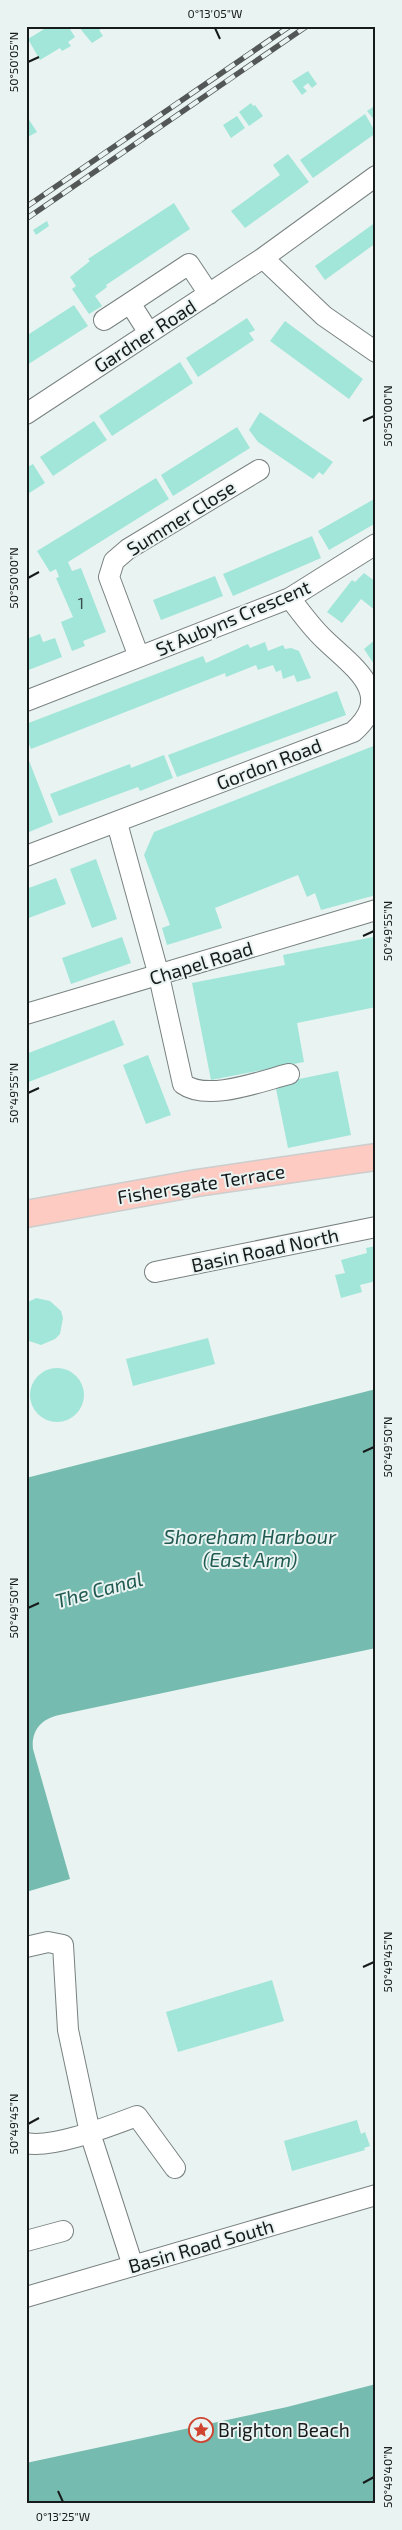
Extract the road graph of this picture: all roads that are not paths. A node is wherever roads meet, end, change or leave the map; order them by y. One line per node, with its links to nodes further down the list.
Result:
1 (376, 176): 2 (street, Gardner Road)
2 (263, 258): 3 (street, Gardner Road); 7 (street)
3 (209, 294): 4 (street); 6 (street, Gardner Road)
4 (130, 303): 5 (street); 6 (street)
5 (104, 320)
6 (149, 333): 8 (street, Gardner Road)
7 (376, 352)
8 (26, 414)
9 (259, 470): 12 (street, Summer Close)
10 (376, 544): 11 (street, St Aubyns Crescent)
11 (290, 598): 12 (street, St Aubyns Crescent); 14 (street, Gordon Road)
12 (139, 657): 13 (street, St Aubyns Crescent)
13 (26, 701)
14 (117, 823): 15 (street, Gordon Road); 17 (street)
15 (26, 856)
16 (376, 910): 17 (street, Chapel Road)
17 (159, 976): 18 (street, Chapel Road); 19 (street)
18 (26, 1014)
19 (289, 1074)
20 (376, 1157): 21 (main road, Fishersgate Terrace)
21 (26, 1214)
22 (376, 1227): 23 (street, Basin Road North)
23 (155, 1272)
24 (26, 1947): 25 (street)
25 (90, 2133): 26 (street); 27 (street); 31 (street)
26 (26, 2143)
27 (175, 2168)
28 (376, 2195): 31 (street, Basin Road South)
29 (63, 2230): 30 (street)
30 (26, 2241)
31 (133, 2266): 32 (street, Basin Road South)
32 (26, 2297)

